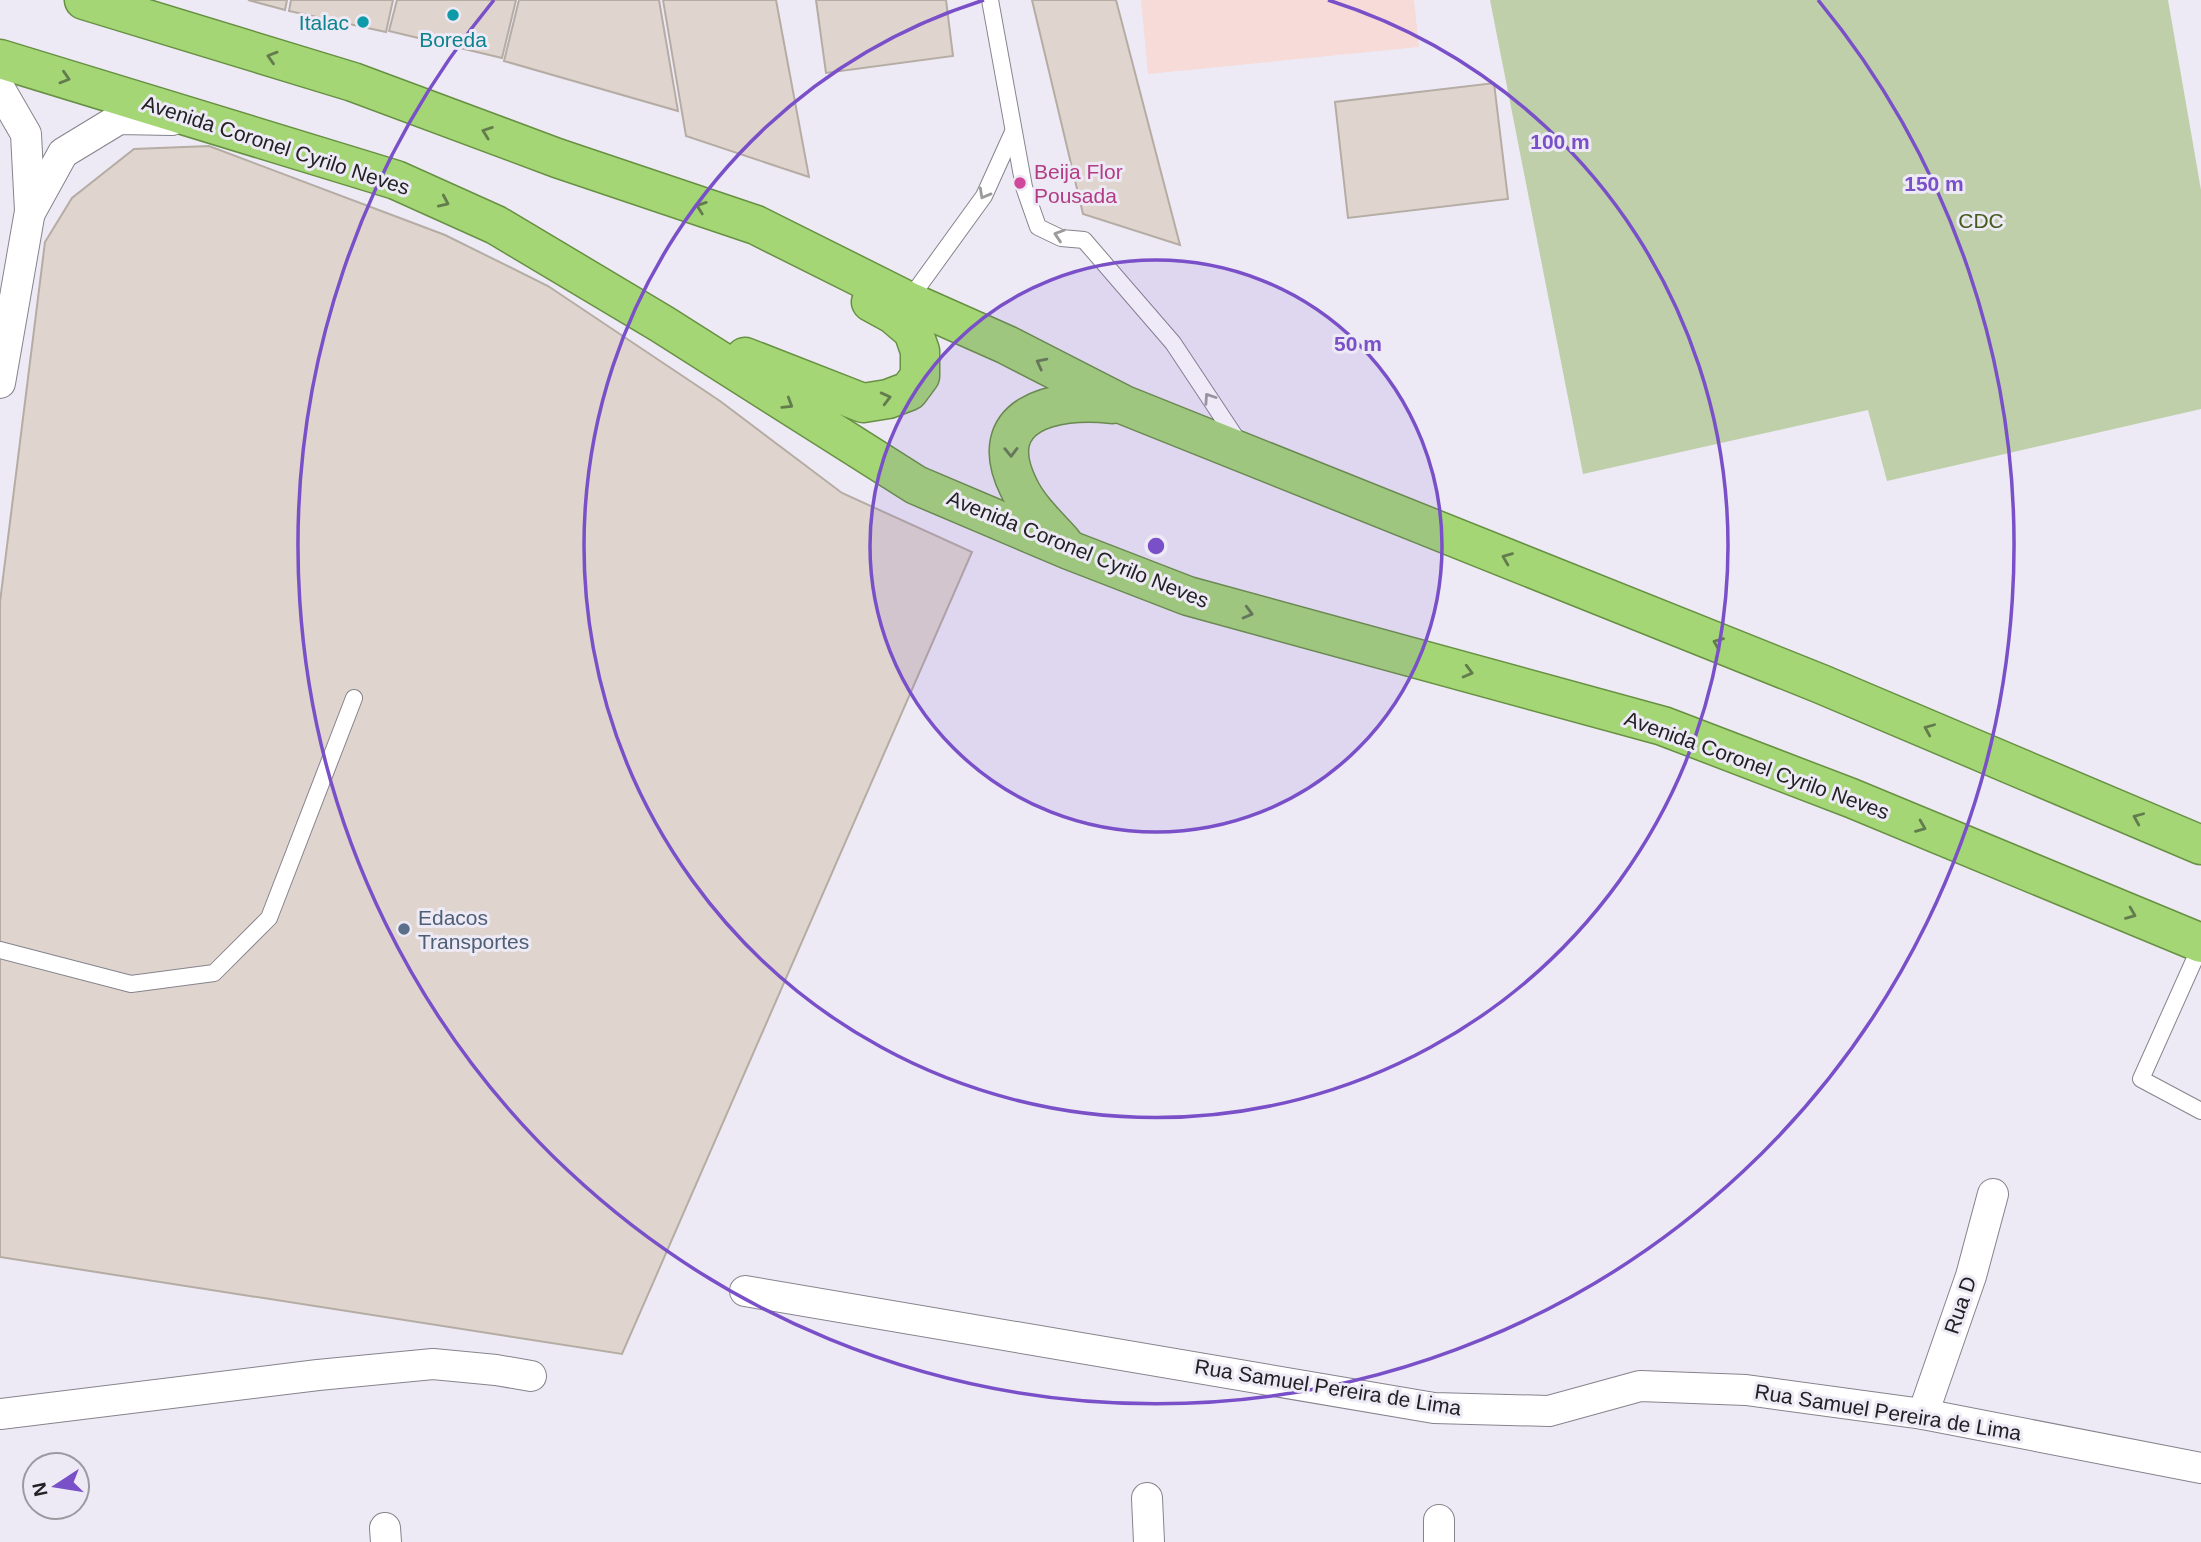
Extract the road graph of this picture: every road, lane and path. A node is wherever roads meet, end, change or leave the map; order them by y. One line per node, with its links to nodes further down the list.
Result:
1 (84, 0): 8 (highway, one-way to 1)
2 (989, 0): 6 (lane)
3 (0, 59): 5 (highway, Avenida Coronel Cyrilo Neves, one-way to 5)
4 (0, 89): 7 (street)
5 (203, 120): 7 (street); 10 (highway, Avenida Coronel Cyrilo Neves, one-way to 10)
6 (1013, 132): 9 (lane, one-way to 9); 13 (lane, one-way to 6)
7 (30, 211): 11 (street)
8 (757, 225): 9 (highway); 10 (highway, one-way to 8)
9 (908, 301): 12 (highway, one-way to 9)
10 (662, 324): 14 (highway, Avenida Coronel Cyrilo Neves, one-way to 14)
11 (0, 383)
12 (1124, 405): 13 (highway); 14 (highway, one-way to 14)
13 (1247, 454): 16 (highway, one-way to 13)
14 (1069, 550): 17 (highway, Avenida Coronel Cyrilo Neves, one-way to 17)
15 (354, 698): 18 (lane)
16 (2201, 845)
17 (2201, 944): 19 (lane)
18 (0, 950)
19 (2201, 1111)
20 (1993, 1194): 23 (street, Rua D)
21 (745, 1291): 23 (street, Rua Samuel Pereira de Lima)
22 (531, 1376): 24 (street)
23 (1923, 1414): 25 (street, Rua Samuel Pereira de Lima)
24 (0, 1415)
25 (2201, 1468)
26 (1147, 1498): 27 (street)
27 (1149, 1542)

